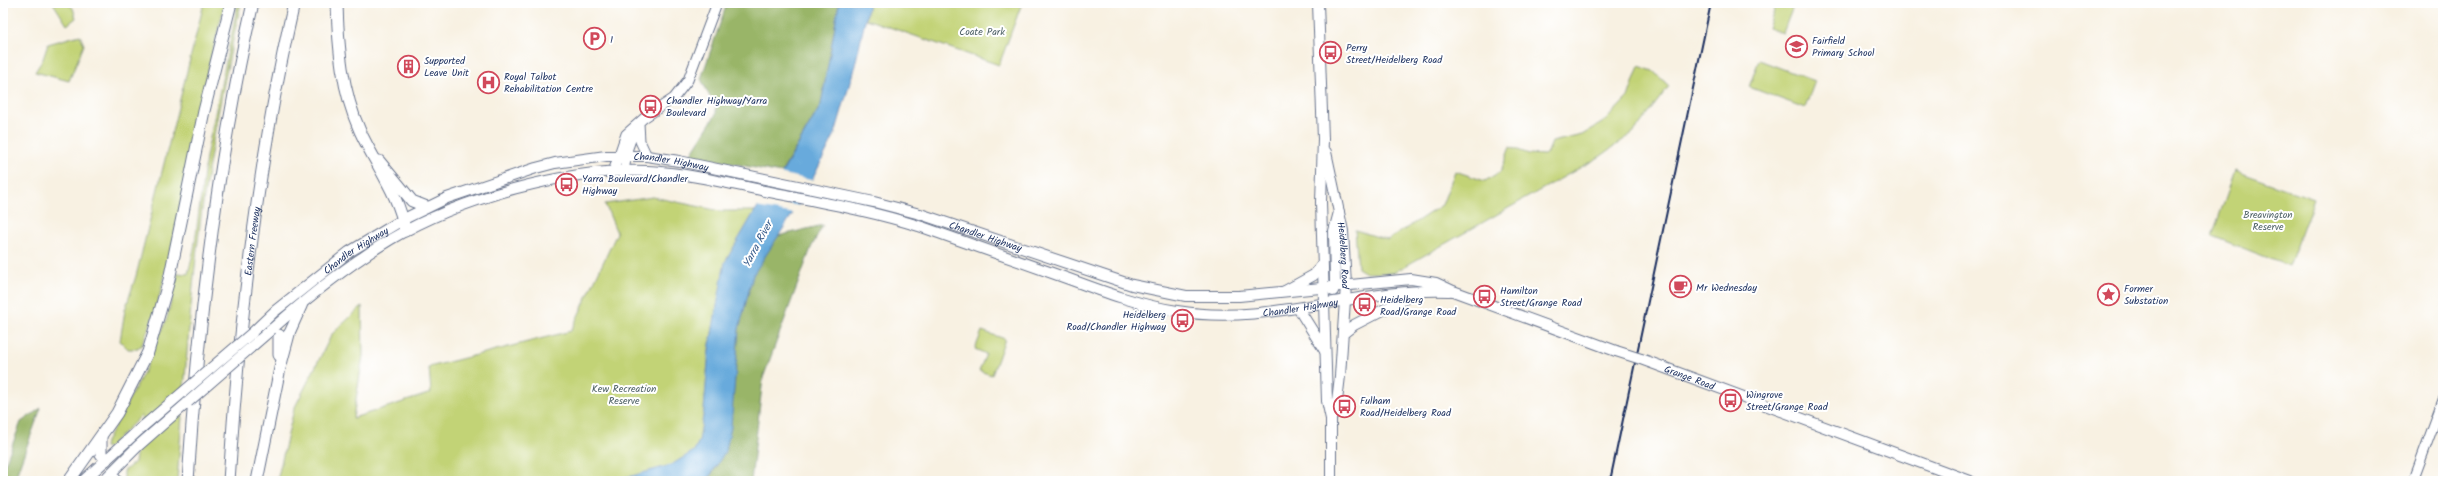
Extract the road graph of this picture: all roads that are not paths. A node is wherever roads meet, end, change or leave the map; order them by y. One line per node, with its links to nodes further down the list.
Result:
1 (231, 3): 36 (highway)
2 (253, 3): 42 (highway)
3 (294, 3): 43 (highway, Eastern Freeway)
4 (337, 3): 9 (highway)
5 (716, 3): 7 (main road)
6 (1318, 3): 8 (main road, Heidelberg Road)
7 (638, 123): 10 (main road); 11 (main road)
8 (1323, 139): 12 (main road, Heidelberg Road); 14 (main road, Heidelberg Road)
9 (370, 152): 15 (highway); 17 (highway)
10 (622, 156): 11 (main road, Chandler Highway); 13 (main road); 15 (main road, Chandler Highway)
11 (647, 156): 24 (main road, Chandler Highway)
12 (1329, 165): 14 (main road); 16 (main road, Heidelberg Road)
13 (618, 171): 18 (main road, Chandler Highway); 29 (main road, Chandler Highway)
14 (1323, 203): 16 (main road); 19 (main road, Heidelberg Road)
15 (427, 207): 17 (main road, Chandler Highway)
16 (1339, 211): 20 (main road, Heidelberg Road); 21 (main road)
17 (404, 219): 18 (highway); 32 (main road, Chandler Highway)
18 (405, 231): 27 (main road, Chandler Highway)
19 (1322, 265): 22 (main road, Heidelberg Road); 24 (main road)
20 (1346, 285): 21 (main road, Chandler Highway); 25 (main road, Grange Road); 26 (main road, Heidelberg Road)
21 (1334, 286): 22 (main road, Chandler Highway); 28 (main road)
22 (1323, 287): 24 (main road, Chandler Highway); 28 (main road, Heidelberg Road)
23 (1421, 290): 25 (main road, Grange Road); 26 (main road, Grange Road); 31 (main road)
24 (1286, 291)
25 (1453, 291): 46 (main road, Grange Road, bridge)
26 (1346, 301): 28 (main road, Chandler Highway); 31 (main road, Heidelberg Road)
27 (303, 303): 30 (main road); 30 (main road, Chandler Highway)
28 (1324, 304): 29 (main road, Chandler Highway); 33 (main road, Heidelberg Road)
29 (1298, 308): 33 (main road)
30 (277, 330): 32 (main road); 38 (main road, Chandler Highway, bridge); 44 (highway)
31 (1345, 332): 35 (main road, Heidelberg Road)
32 (252, 333): 37 (main road, Chandler Highway, bridge)
33 (1326, 351): 35 (main road, Heidelberg Road)
34 (2443, 400): 47 (main road)
35 (1331, 419): 45 (main road, Heidelberg Road)
36 (101, 438): 37 (highway); 39 (highway)
37 (106, 460): 38 (main road); 40 (main road, Chandler Highway)
38 (114, 478): 41 (main road, Chandler Highway)
39 (69, 481)
40 (82, 481)
41 (102, 481)
42 (188, 481)
43 (229, 481)
44 (257, 481)
45 (1331, 481)
46 (1970, 481)
47 (2414, 481)

